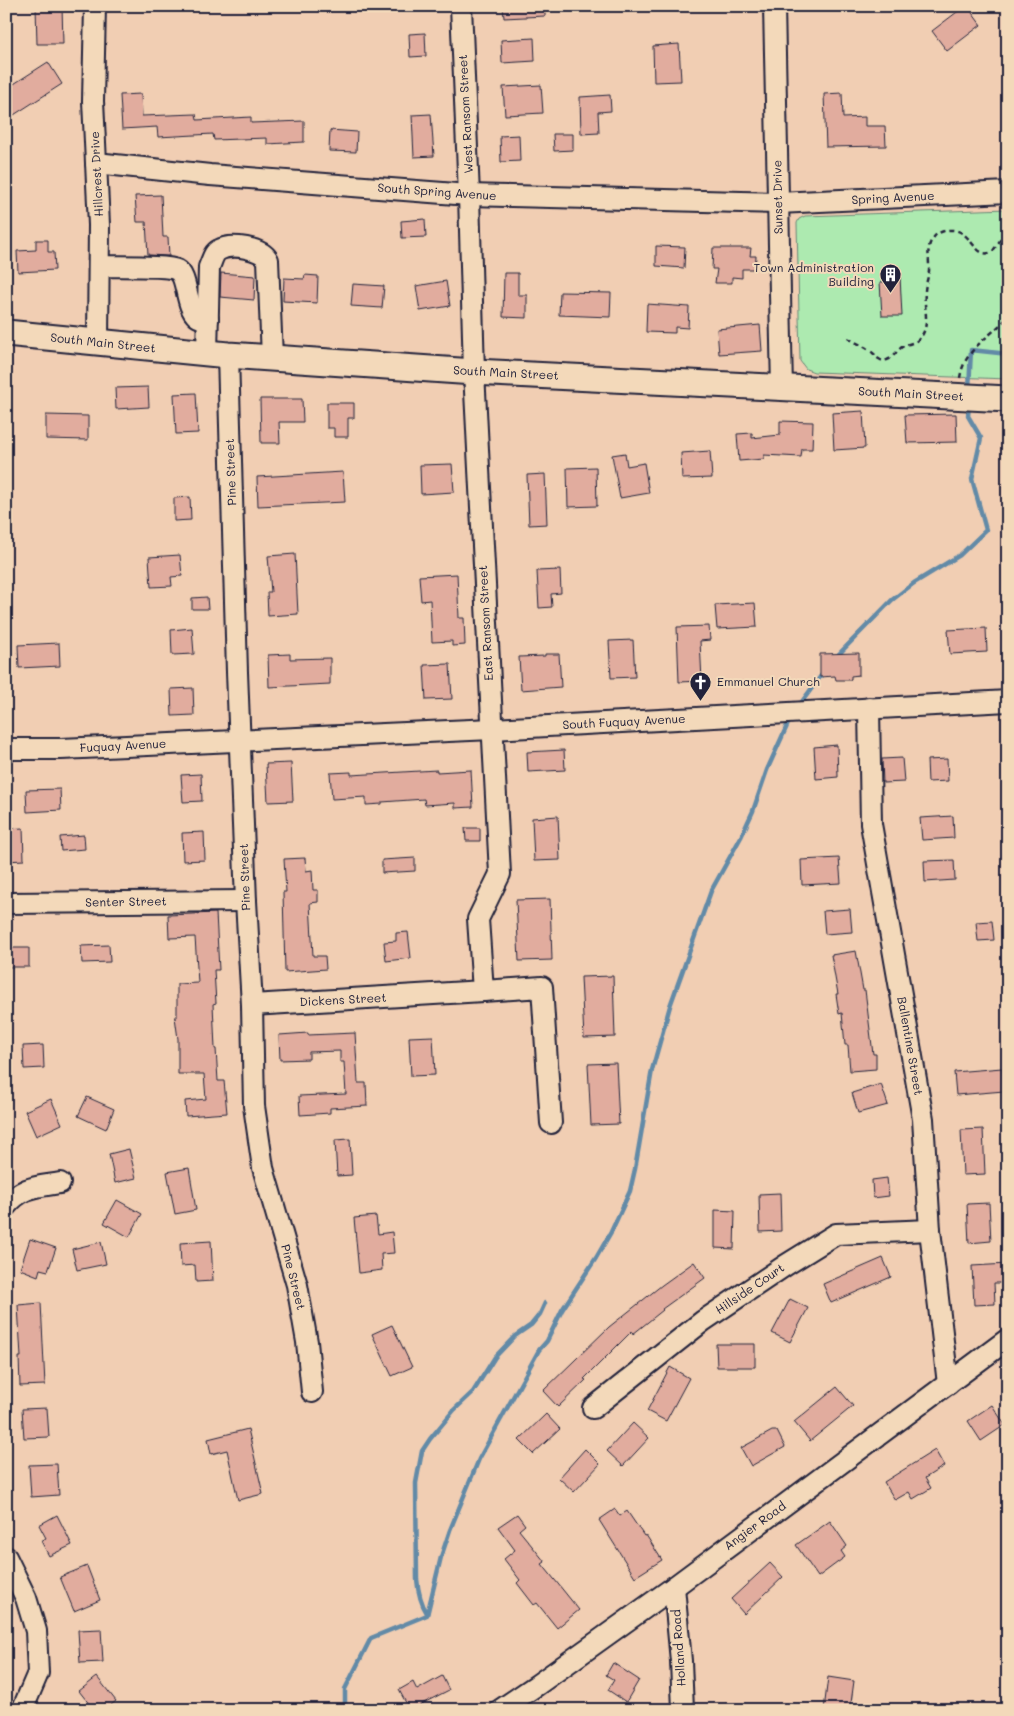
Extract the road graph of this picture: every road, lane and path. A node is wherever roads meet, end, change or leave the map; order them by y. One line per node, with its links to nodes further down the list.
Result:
1 (95, 6): 4 (street, Hillcrest Drive)
2 (461, 6): 6 (street, West Ransom Street)
3 (774, 6): 7 (street, Sunset Drive)
4 (96, 163): 6 (street, South Spring Avenue); 9 (street, Hillcrest Drive)
5 (1008, 192): 7 (street, Spring Avenue)
6 (469, 195): 7 (street, South Spring Avenue); 18 (street, West Ransom Street)
7 (778, 204): 19 (street, Sunset Drive)
8 (1008, 231): 14 (path)
9 (99, 266): 12 (street); 15 (street, Hillcrest Drive)
10 (1008, 293): 11 (path)
11 (1007, 319): 20 (path)
12 (208, 320): 16 (street, Pine Street); 17 (street, Pine Street)
13 (6, 333): 15 (main road, South Main Street)
14 (848, 338)
15 (98, 343): 16 (main road, South Main Street)
16 (218, 354): 17 (main road, South Main Street); 25 (street, Pine Street)
17 (272, 358): 18 (main road, South Main Street)
18 (474, 372): 19 (main road, South Main Street); 24 (street, East Ransom Street)
19 (782, 389): 20 (main road, South Main Street)
20 (958, 397): 21 (main road, South Main Street)
21 (1008, 399)
22 (1008, 701): 23 (street, South Fuquay Avenue)
23 (869, 708): 24 (street, South Fuquay Avenue); 34 (street, Ballentine Street)
24 (492, 729): 25 (street, South Fuquay Avenue); 29 (street, East Ransom Street)
25 (240, 741): 26 (street, Fuquay Avenue); 27 (street, Pine Street)
26 (6, 747)
27 (246, 901): 28 (street, Senter Street); 30 (street, Pine Street)
28 (6, 903)
29 (483, 991): 30 (street, Dickens Street); 31 (street, Dickens Street)
30 (252, 1006): 37 (street, Pine Street)
31 (551, 1123)
32 (60, 1183): 33 (street)
33 (6, 1206)
34 (930, 1230): 36 (street, Ballentine Street); 38 (street, Hillside Court)
35 (1008, 1339): 36 (street, Angier Road)
36 (948, 1384): 40 (street, Angier Road)
37 (312, 1392)
38 (593, 1408)
39 (6, 1557): 41 (street)
40 (674, 1587): 42 (street, Angier Road); 43 (street, Holland Road)
41 (18, 1707)
42 (500, 1710)
43 (683, 1710)

